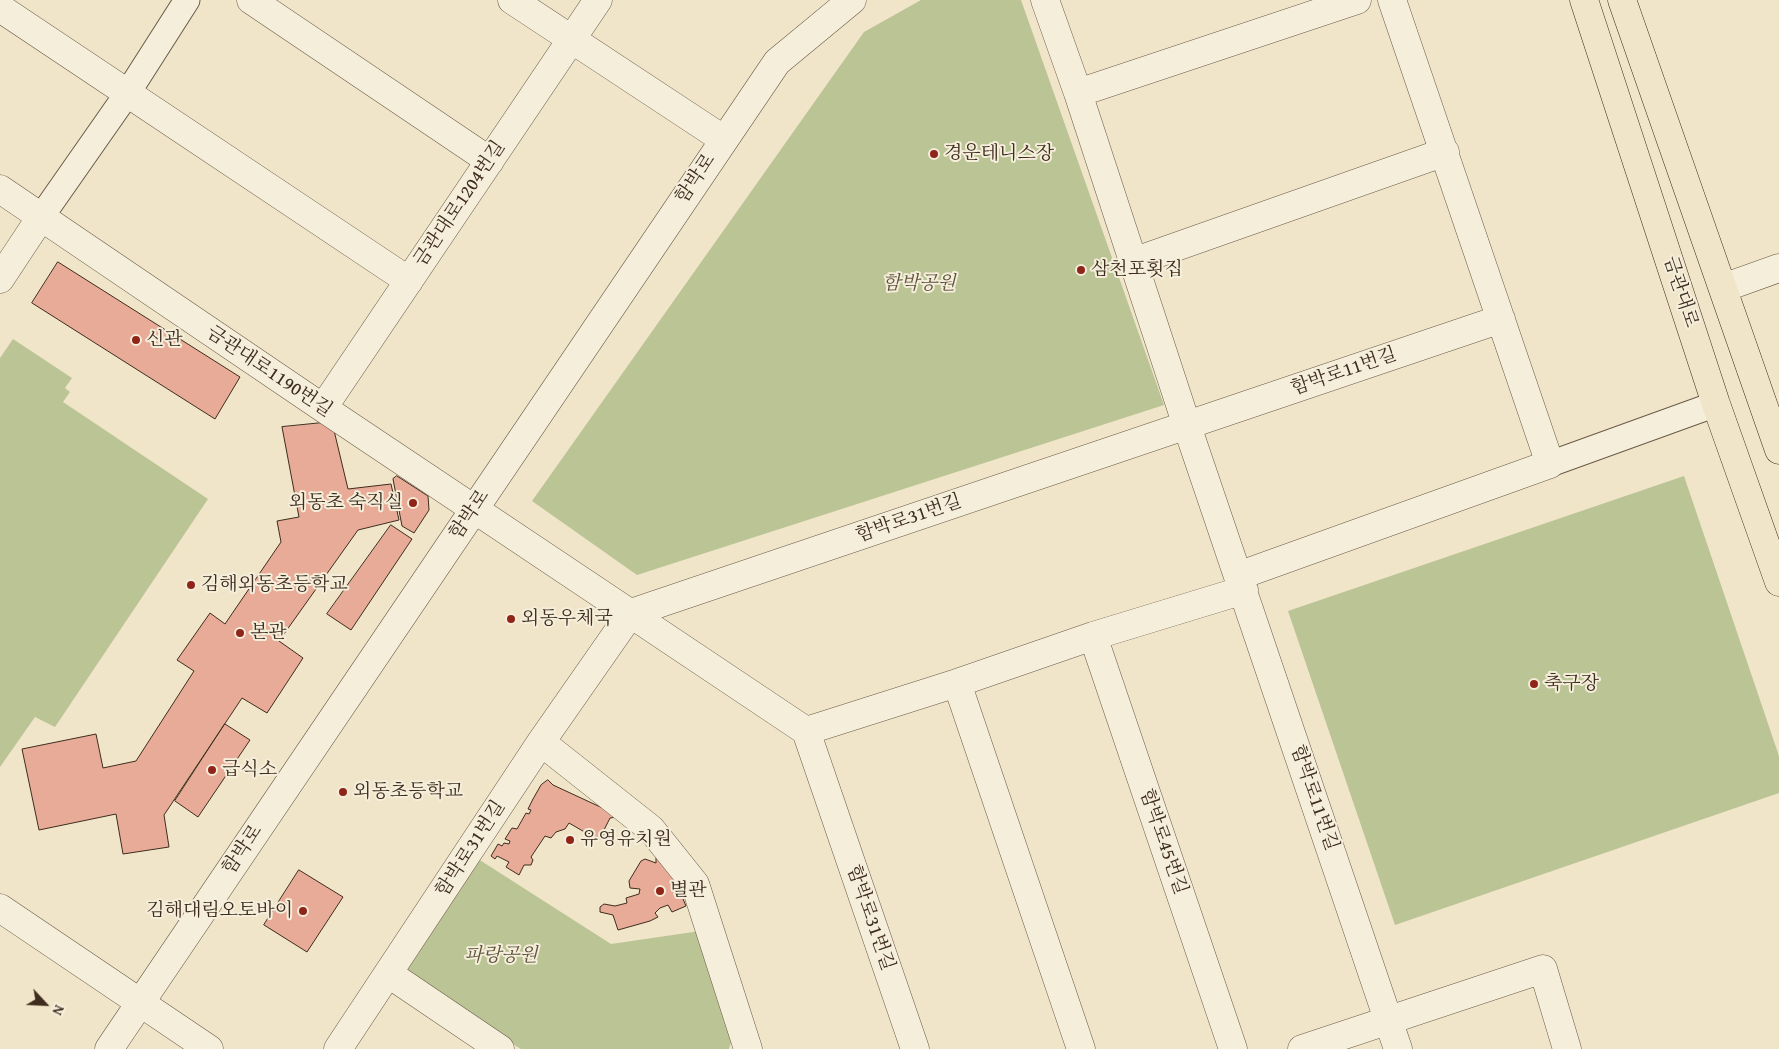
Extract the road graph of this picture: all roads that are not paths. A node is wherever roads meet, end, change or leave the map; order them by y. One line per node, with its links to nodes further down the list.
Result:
1 (188, 0): 14 (street)
2 (252, 0): 17 (street)
3 (512, 0): 12 (street)
4 (598, 0): 12 (street, 금관대로1204번길)
5 (852, 0): 15 (street, 함박로)
6 (1045, 0): 13 (street, 함박로11번길)
7 (1357, 0): 13 (street)
8 (1392, 0): 16 (street)
9 (1584, 0): 26 (main road, 금관대로)
10 (1622, 0): 24 (main road)
11 (0, 8): 14 (street)
12 (571, 39): 15 (street); 17 (street, 금관대로1204번길)
13 (1078, 92): 20 (street, 함박로11번길)
14 (127, 94): 19 (street); 23 (street)
15 (723, 139): 31 (street, 함박로)
16 (1445, 152): 20 (street); 25 (street)
17 (490, 161): 23 (street, 금관대로1204번길)
18 (0, 189): 19 (street, 금관대로1190번길)
19 (41, 217): 22 (street); 27 (street, 금관대로1190번길)
20 (1133, 262): 28 (street, 함박로11번길)
21 (1779, 268): 24 (street)
22 (0, 279)
23 (409, 281): 27 (street, 금관대로1204번길)
24 (1723, 288): 29 (main road)
25 (1501, 318): 28 (street, 함박로11번길); 30 (street)
26 (1716, 404): 30 (street); 32 (main road, 금관대로)
27 (323, 408): 31 (street, 금관대로1190번길)
28 (1187, 426): 33 (street, 함박로11번길); 34 (street, 함박로31번길)
29 (1779, 450)
30 (1550, 464): 33 (street)
31 (474, 508): 34 (street); 41 (street, 함박로)
32 (1779, 582)
33 (1241, 583): 35 (street); 42 (street, 함박로11번길)
34 (631, 613): 37 (street); 38 (street, 함박로31번길)
35 (1093, 636): 36 (street); 50 (street, 함박로45번길)
36 (957, 683): 37 (street); 49 (street)
37 (806, 731): 48 (street, 함박로31번길)
38 (541, 742): 40 (street, 함박로31번길); 47 (street)
39 (0, 908): 41 (street)
40 (388, 974): 45 (street, 함박로31번길); 46 (street)
41 (140, 1002): 43 (street, 함박로); 44 (street)
42 (1389, 1021): 51 (street); 52 (street, 함박로11번길); 53 (street)
43 (109, 1049)
44 (209, 1049)
45 (338, 1049)
46 (500, 1049)
47 (748, 1049)
48 (915, 1049)
49 (1081, 1049)
50 (1233, 1049)
51 (1302, 1049)
52 (1398, 1049)
53 (1567, 1049)

